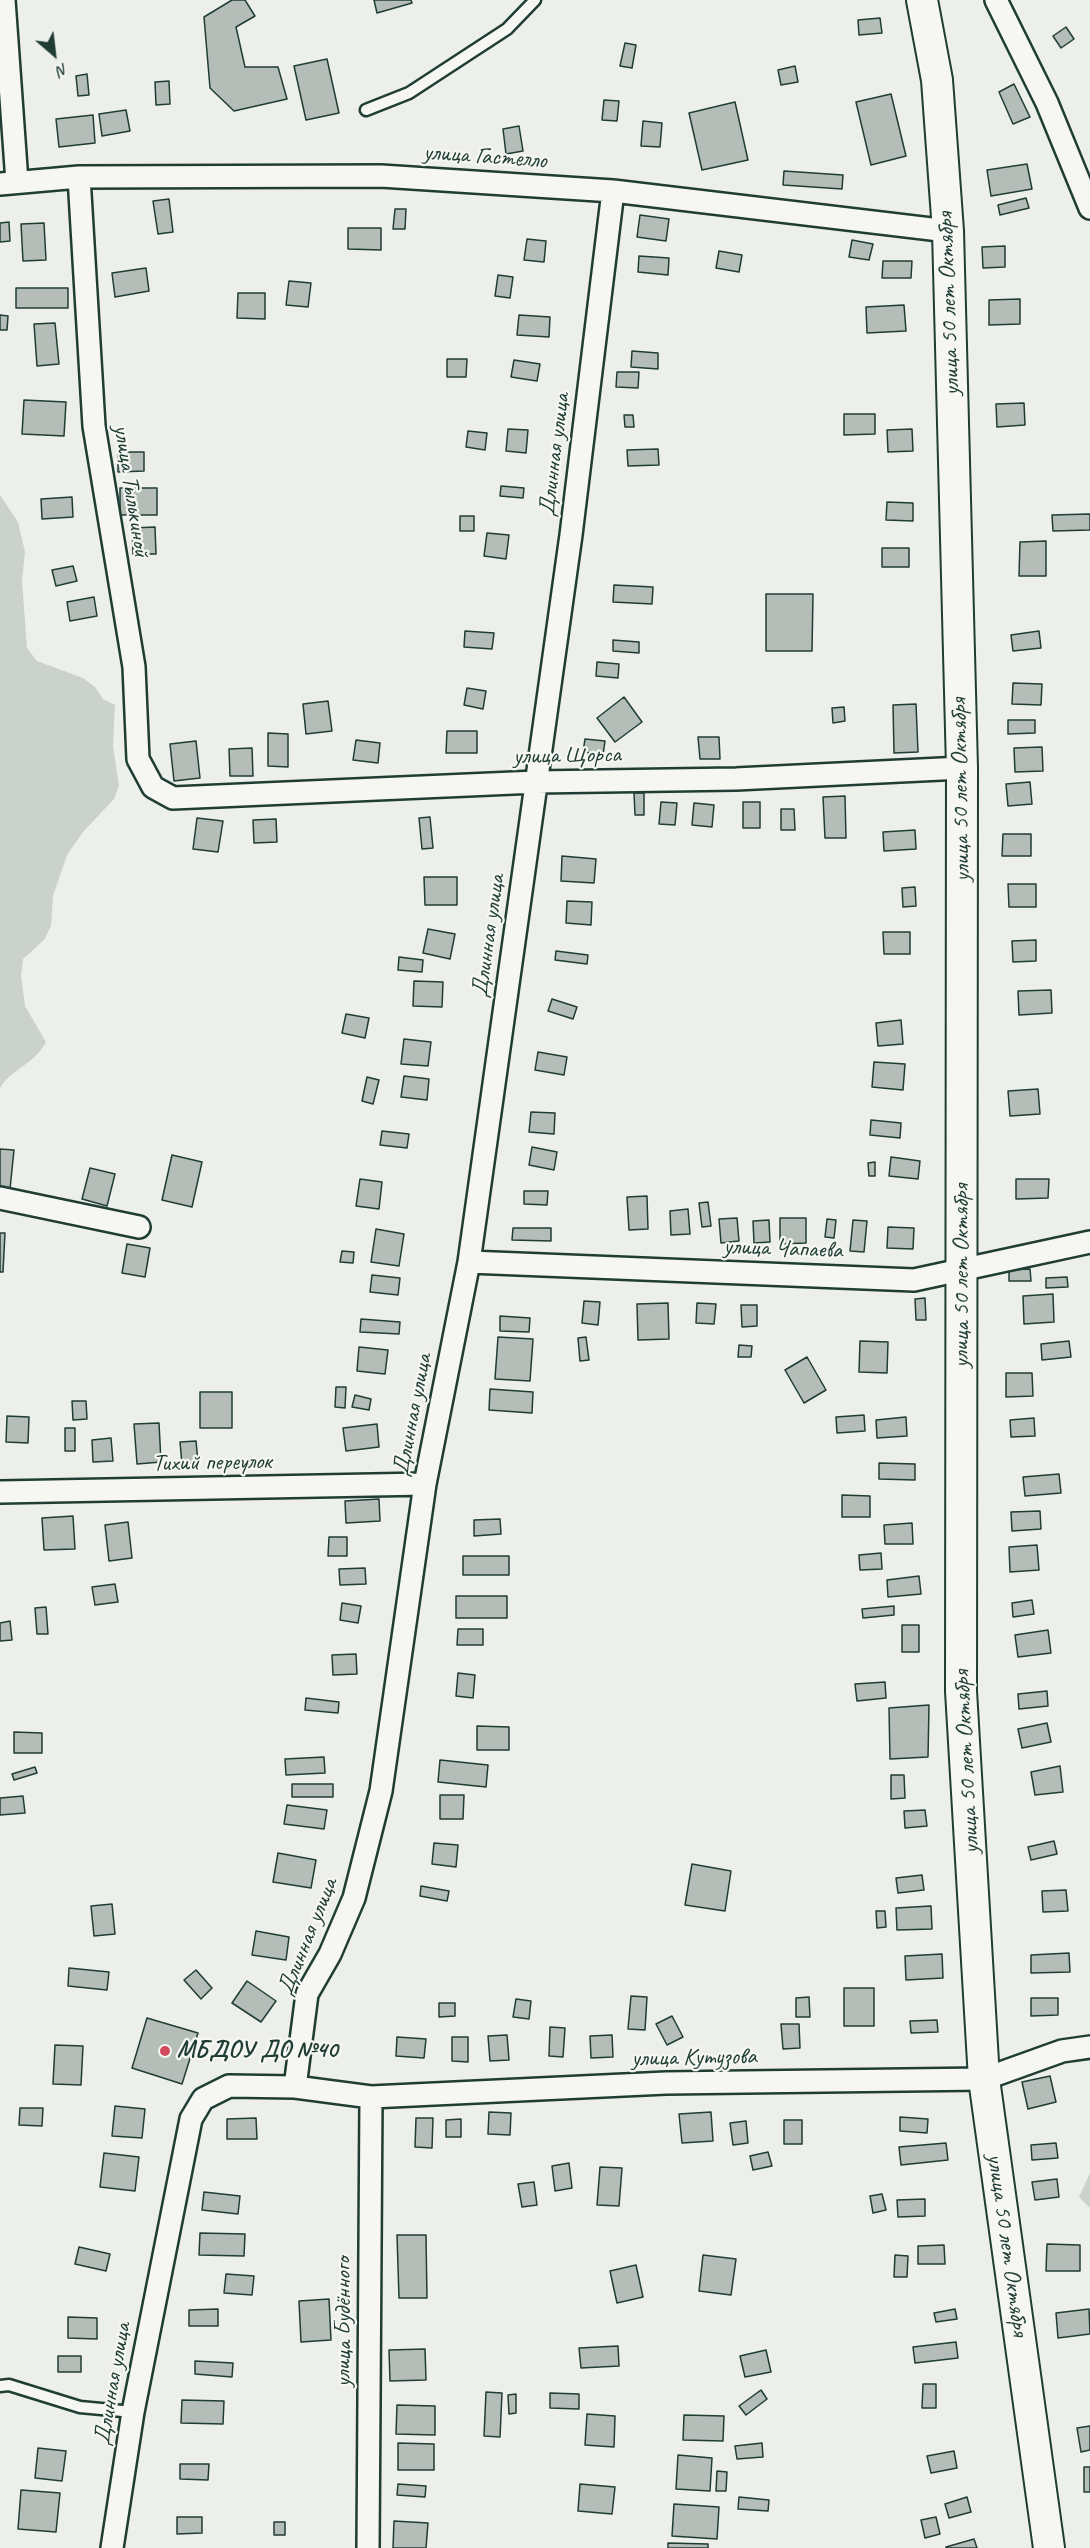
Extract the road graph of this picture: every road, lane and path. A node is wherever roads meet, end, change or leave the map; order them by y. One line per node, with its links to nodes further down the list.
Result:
1 (4, 0): 7 (street, улица Гастелло)
2 (535, 0): 5 (lane)
3 (922, 0): 10 (street, улица 50 лет Октября)
4 (996, 0): 9 (street)
5 (366, 110)
6 (79, 177): 7 (street, улица Гастелло); 8 (street, улица Гастелло); 13 (street, улица Тылькиной)
7 (9, 183)
8 (613, 191): 10 (street, улица Гастелло); 12 (street, Длинная улица)
9 (1090, 208)
10 (948, 231): 11 (street, улица 50 лет Октября)
11 (962, 768): 12 (street, улица Щорса); 18 (street, улица 50 лет Октября)
12 (536, 782): 13 (street, улица Щорса); 17 (street, Длинная улица)
13 (173, 798)
14 (0, 1198): 15 (street)
15 (139, 1227)
16 (1090, 1242): 18 (street, улица Чапаева)
17 (469, 1262): 18 (street, улица Чапаева); 19 (street, Длинная улица)
18 (962, 1268): 22 (street, улица 50 лет Октября)
19 (424, 1484): 20 (street, Тихий переулок); 23 (street, Длинная улица)
20 (0, 1492)
21 (1090, 2047): 22 (street, улица Кутузова)
22 (984, 2079): 24 (street, улица Кутузова); 29 (street, улица 50 лет Октября)
23 (295, 2087): 24 (street, улица Кутузова); 26 (street, Длинная улица)
24 (371, 2097): 28 (street, улица Будённого)
25 (0, 2386): 26 (lane)
26 (133, 2412): 27 (street, Длинная улица)
27 (112, 2548)
28 (368, 2548)
29 (1049, 2548)

